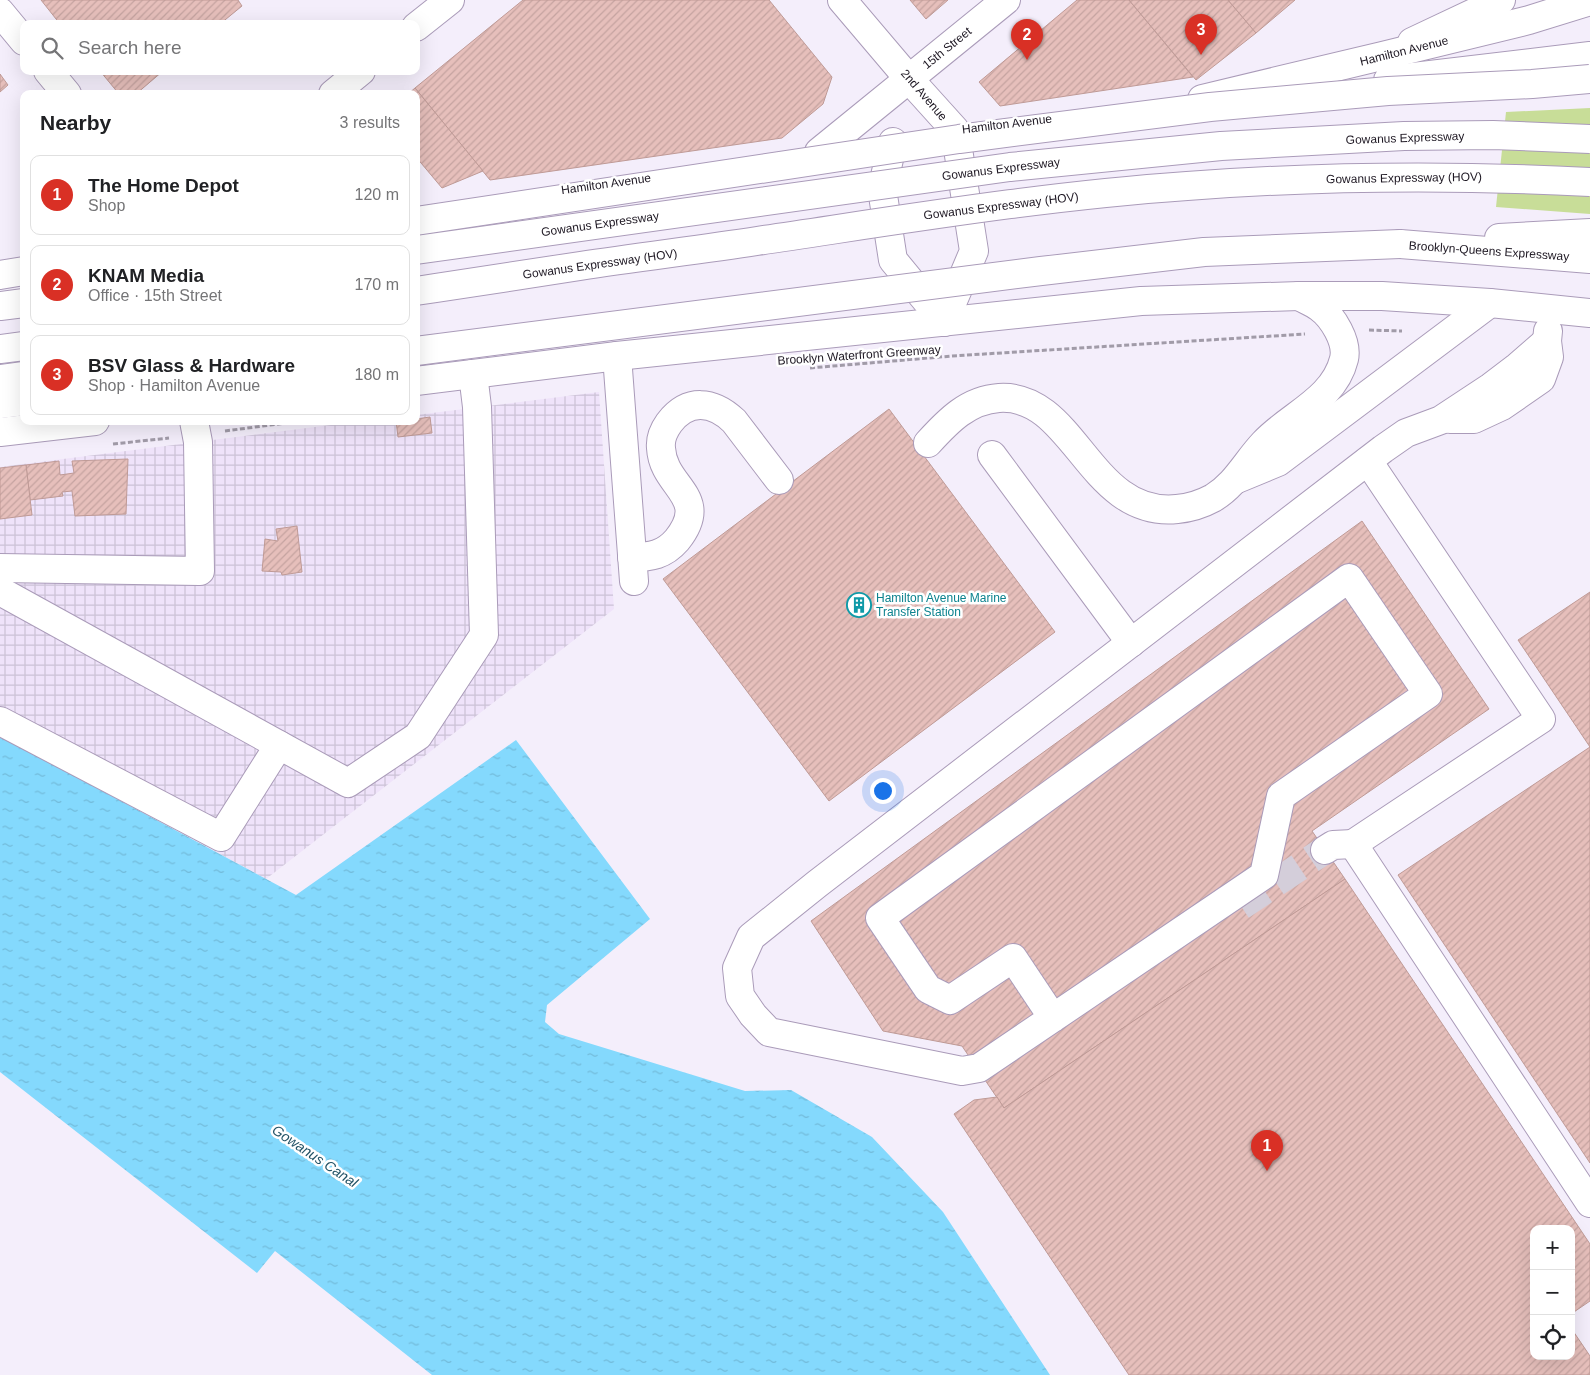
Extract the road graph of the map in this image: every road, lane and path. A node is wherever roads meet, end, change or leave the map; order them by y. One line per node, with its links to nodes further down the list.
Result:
1 (450, 0): 7 (main road)
2 (842, 0): 14 (main road, 2nd Avenue)
3 (1006, 0): 14 (main road, 15th Street)
4 (1501, 0): 9 (main road)
5 (1590, 1): 9 (main road, Hamilton Avenue)
6 (0, 12): 8 (main road)
7 (420, 24)
8 (20, 36)
9 (1382, 56): 17 (main road, Hamilton Avenue)
10 (1590, 56): 17 (main road)
11 (51, 75): 15 (main road)
12 (356, 75): 16 (main road)
13 (1590, 79): 24 (main road, bridge)
14 (909, 80): 18 (main road, 2nd Avenue); 21 (main road, 15th Street)
15 (64, 90)
16 (337, 90)
17 (1209, 98): 18 (main road, Hamilton Avenue)
18 (955, 130): 20 (main road, Hamilton Avenue); 36 (main road, 2nd Avenue)
19 (1590, 139): 26 (main road, Gowanus Expressway, bridge)
20 (893, 142): 21 (main road, Hamilton Avenue); 36 (main road)
21 (819, 152): 23 (main road, Hamilton Avenue)
22 (1590, 182): 29 (main road, Gowanus Expressway (HOV), bridge)
23 (420, 211)
24 (420, 220)
25 (1585, 245): 42 (main road, bridge)
26 (420, 249)
27 (20, 272): 28 (main road)
28 (0, 275)
29 (420, 291)
30 (1299, 296): 31 (main road); 36 (main road); 59 (main road)
31 (1490, 303): 34 (main road); 59 (main road)
32 (20, 304): 33 (main road)
33 (0, 306)
34 (1551, 308): 35 (main road); 57 (main road)
35 (1590, 313)
36 (944, 322): 43 (main road)
37 (1376, 330): 38 (path)
38 (1411, 331)
39 (1305, 334): 44 (path, Brooklyn Waterfront Greenway)
40 (20, 347): 41 (main road)
41 (0, 350)
42 (420, 350)
43 (617, 356): 45 (main road); 58 (main road)
44 (807, 368)
45 (473, 374): 48 (main road); 64 (main road)
46 (20, 376): 47 (main road)
47 (0, 379)
48 (420, 381)
49 (20, 402): 50 (main road)
50 (0, 404)
51 (61, 425): 54 (main road)
52 (241, 425): 53 (path)
53 (196, 428): 60 (main road)
54 (0, 432)
55 (928, 443): 59 (main road)
56 (992, 455): 62 (main road)
57 (1368, 461): 62 (main road); 65 (main road)
58 (779, 480)
59 (1235, 480)
60 (0, 568)
61 (0, 591): 64 (main road)
62 (1131, 643): 67 (main road)
63 (0, 721): 64 (main road)
64 (279, 745)
65 (1353, 844): 66 (main road); 68 (main road)
66 (1325, 850)
67 (1053, 1018): 67 (main road)
68 (1590, 1203)

